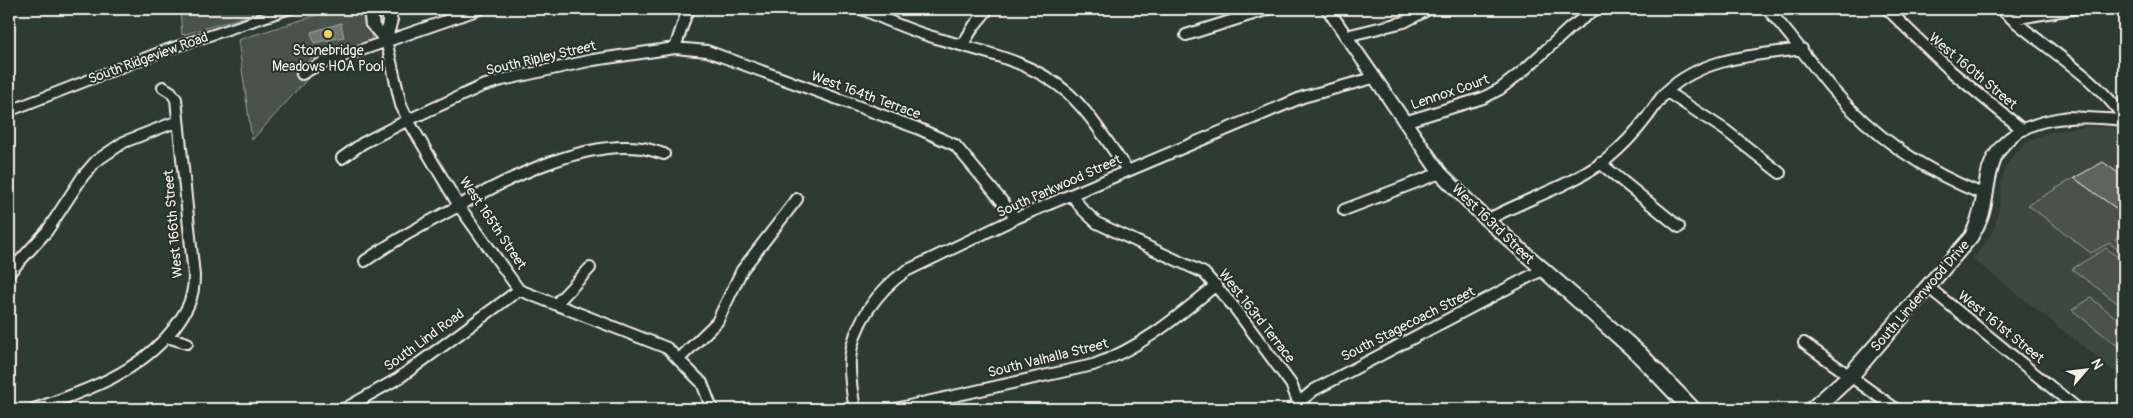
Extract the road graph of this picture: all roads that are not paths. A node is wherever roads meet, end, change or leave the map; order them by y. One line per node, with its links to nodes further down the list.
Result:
1 (289, 9): 27 (street, South Ridgeview Road)
2 (370, 9): 19 (street, West 165th Street)
3 (387, 9): 19 (street, West 165th Street)
4 (480, 9): 19 (street)
5 (690, 9): 21 (street)
6 (862, 9): 20 (street)
7 (988, 9): 20 (street)
8 (1269, 9): 17 (street)
9 (1327, 9): 18 (street, West 163rd Street)
10 (1428, 9): 18 (street)
11 (1596, 9): 31 (street, Lennox Court)
12 (1767, 9): 22 (street)
13 (1887, 9): 32 (street, West 160th Street)
14 (2002, 9): 16 (street)
15 (2072, 9): 16 (street)
16 (2012, 19): 28 (street)
17 (1186, 35)
18 (1346, 36): 24 (street, West 163rd Street)
19 (386, 40): 23 (street); 29 (street, West 165th Street)
20 (963, 44): 36 (street)
21 (675, 48): 29 (street, South Ripley Street); 44 (street, West 164th Terrace)
22 (1802, 49): 26 (street); 40 (street)
23 (302, 74)
24 (1373, 78): 31 (street, West 163rd Street); 36 (street, South Parkwood Street)
25 (163, 87): 30 (street, West 166th Street)
26 (1667, 92): 35 (street); 38 (street)
27 (9, 111)
28 (2124, 119): 32 (street, South Lindenwood Drive)
29 (408, 120): 34 (street, South Ripley Street); 42 (street, West 165th Street)
30 (178, 121): 50 (street); 55 (street, West 166th Street)
31 (1404, 122): 37 (street, West 163rd Street)
32 (2023, 130): 40 (street, South Lindenwood Drive)
33 (664, 154): 42 (street)
34 (342, 158)
35 (1600, 163): 45 (street); 46 (street)
36 (1128, 171): 39 (street, South Parkwood Street)
37 (1440, 173): 43 (street); 45 (street, West 163rd Street)
38 (1780, 173)
39 (1072, 195): 44 (street, South Parkwood Street); 51 (street, West 163rd Terrace)
40 (1985, 195): 52 (street, South Lindenwood Drive)
41 (797, 199): 58 (street)
42 (459, 206): 47 (street); 53 (street, West 165th Street)
43 (1344, 210)
44 (1016, 218): 64 (street, South Parkwood Street)
45 (1487, 220): 49 (street, West 163rd Street)
46 (1679, 227)
47 (365, 261)
48 (590, 268): 54 (street)
49 (1542, 270): 60 (street, South Stagecoach Street); 66 (street, West 163rd Street)
50 (9, 273)
51 (1216, 285): 60 (street, West 163rd Terrace); 65 (street, South Valhalla Street)
52 (1928, 287): 59 (street, South Lindenwood Drive); 69 (street, West 161st Street)
53 (519, 290): 54 (street, West 165th Street); 62 (street, South Lind Road)
54 (556, 304): 58 (street, West 165th Street)
55 (167, 337): 57 (street); 61 (street, West 166th Street)
56 (1804, 342): 59 (street)
57 (187, 343)
58 (679, 359): 63 (street, West 165th Street)
59 (1850, 376): 67 (street, South Lindenwood Drive); 68 (street)
60 (1297, 407)
61 (34, 409)
62 (346, 409)
63 (712, 409)
64 (855, 409)
65 (895, 409)
66 (1692, 409)
67 (1813, 409)
68 (1896, 409)
69 (2078, 409)

